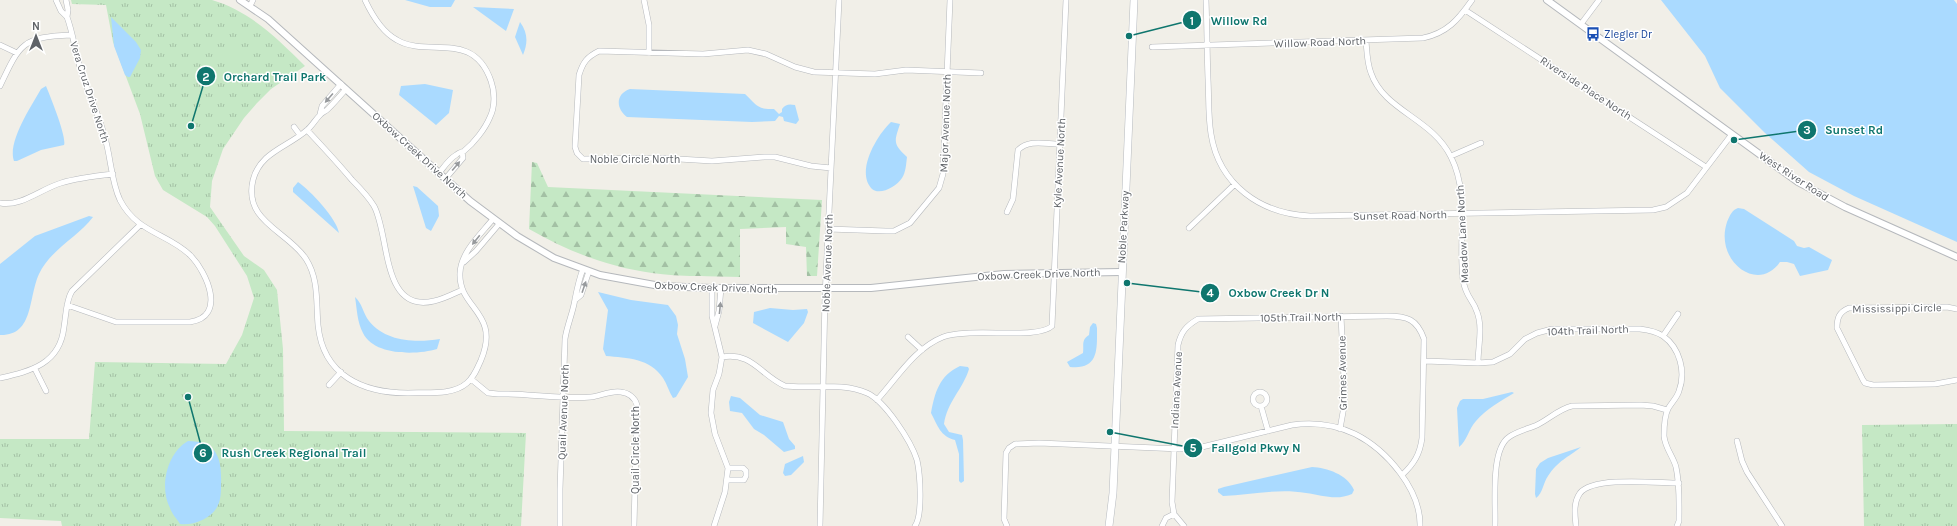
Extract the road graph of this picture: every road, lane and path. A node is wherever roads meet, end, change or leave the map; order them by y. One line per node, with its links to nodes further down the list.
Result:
1 (56, 0): 16 (street, Vera Cruz Drive North)
2 (66, 0): 16 (street, Vera Cruz Drive North)
3 (241, 0): 14 (street, Oxbow Creek Drive North)
4 (366, 0): 38 (street)
5 (644, 0): 24 (street)
6 (839, 0): 26 (street, Noble Avenue North)
7 (950, 0): 25 (street, Major Avenue North)
8 (1066, 0): 37 (street, Kyle Avenue North)
9 (1134, 0): 58 (main road, Noble Parkway)
10 (1206, 0): 21 (street, Sunset Road North)
11 (1472, 0): 15 (street, Willow Road North)
12 (1547, 0): 17 (street, West River Road)
13 (1599, 0): 17 (street)
14 (252, 3): 28 (street, Oxbow Creek Drive North)
15 (1465, 10): 19 (street, Willow Road North); 40 (street, Riverside Place North)
16 (67, 17): 18 (street, Vera Cruz Drive North)
17 (1581, 24): 34 (street, West River Road)
18 (72, 35): 23 (street); 43 (street, Vera Cruz Drive North)
19 (1366, 41): 21 (street, Willow Road North); 39 (street, Meadow Lane North)
20 (0, 45): 23 (street)
21 (1207, 46): 22 (street, Willow Road North); 45 (street, Sunset Road North)
22 (1152, 47)
23 (17, 53): 29 (street)
24 (649, 53): 26 (street, Noble Circle North); 41 (street, Noble Circle North)
25 (947, 72): 26 (street, Noble Circle North); 27 (street, Noble Circle North); 53 (street, Major Avenue North)
26 (836, 73): 41 (street, Noble Avenue North)
27 (981, 73)
28 (341, 84): 30 (street, Oxbow Creek Drive North); 31 (street, one-way to 31)
29 (0, 86)
30 (346, 89): 31 (street); 42 (street, Oxbow Creek Drive North)
31 (320, 114): 33 (street)
32 (294, 127): 35 (street)
33 (307, 130): 35 (street); 62 (street)
34 (1732, 134): 40 (street, Sunset Road North); 54 (street, West River Road)
35 (300, 135): 76 (street)
36 (1481, 143): 39 (street)
37 (1060, 144): 47 (street); 57 (street, Kyle Avenue North)
38 (462, 152): 42 (street); 44 (street, one-way to 38)
39 (1451, 156): 48 (street, Meadow Lane North)
40 (1706, 167): 48 (street, Sunset Road North)
41 (831, 168): 53 (street, Noble Avenue North)
42 (439, 173): 44 (street, Oxbow Creek Drive North)
43 (113, 174): 46 (street); 51 (street, Vera Cruz Drive North)
44 (446, 178): 49 (street, Oxbow Creek Drive North)
45 (1235, 184): 48 (street, Sunset Road North); 52 (street)
46 (0, 202)
47 (1007, 212)
48 (1462, 214): 74 (street, Meadow Lane North)
49 (492, 219): 50 (street, Oxbow Creek Drive North); 55 (street, one-way to 55)
50 (499, 224): 55 (street); 56 (street, Oxbow Creek Drive North)
51 (140, 225): 63 (street); 63 (street, Vera Cruz Drive North)
52 (1189, 228)
53 (828, 229): 61 (street, Noble Avenue North)
54 (1957, 257)
55 (464, 262): 62 (street)
56 (586, 270): 59 (street, Oxbow Creek Drive North); 83 (street, Quail Avenue North)
57 (1054, 272): 58 (street, Oxbow Creek Drive North); 61 (street, Oxbow Creek Drive North); 71 (street, Kyle Avenue North)
58 (1121, 272): 90 (main road, Noble Parkway)
59 (712, 288): 60 (street, Oxbow Creek Drive North); 67 (street)
60 (721, 288): 61 (street, Oxbow Creek Drive North); 67 (street, one-way to 60)
61 (826, 289): 81 (street, Noble Avenue North)
62 (462, 290): 78 (street)
63 (67, 305): 75 (street)
64 (1957, 309): 79 (street, Mississippi Circle)
65 (1678, 314): 69 (street)
66 (1342, 316): 68 (street, 105th Trail North); 73 (street, 105th Trail North); 87 (street, Grimes Avenue)
67 (715, 326): 72 (street)
68 (1186, 326): 91 (street, Indiana Avenue)
69 (1663, 336): 74 (street, 104th Trail North); 86 (street)
70 (908, 337): 71 (street)
71 (922, 350): 84 (street)
72 (722, 357): 81 (street); 92 (street)
73 (1425, 361): 74 (street, 104th Trail North); 93 (street)
74 (1478, 363)
75 (35, 369): 77 (street); 82 (street)
76 (341, 372): 78 (street); 80 (street)
77 (0, 378)
78 (470, 380): 83 (street)
79 (1957, 380)
80 (329, 384)
81 (824, 387): 84 (street); 100 (street, Noble Avenue North)
82 (46, 391)
83 (564, 397): 97 (street, Quail Avenue North); 98 (street, Quail Circle North)
84 (877, 400): 101 (street)
85 (1261, 406): 88 (street)
86 (1667, 410): 95 (street); 107 (street)
87 (1340, 428): 88 (street); 93 (street)
88 (1268, 431): 91 (street)
89 (1737, 441): 110 (street)
90 (1114, 446): 91 (street); 102 (street); 103 (main road, Noble Parkway)
91 (1173, 448): 96 (street, Indiana Avenue)
92 (728, 468): 94 (street); 94 (street)
93 (1402, 475): 106 (street)
94 (728, 480): 99 (street)
95 (1679, 484): 108 (street); 109 (street)
96 (1174, 514): 104 (street); 105 (street)
97 (560, 526)
98 (634, 526)
99 (714, 526)
100 (820, 526)
101 (916, 526)
102 (1007, 526)
103 (1109, 526)
104 (1162, 526)
105 (1182, 526)
106 (1420, 526)
107 (1495, 526)
108 (1576, 526)
109 (1677, 526)
110 (1782, 526)

